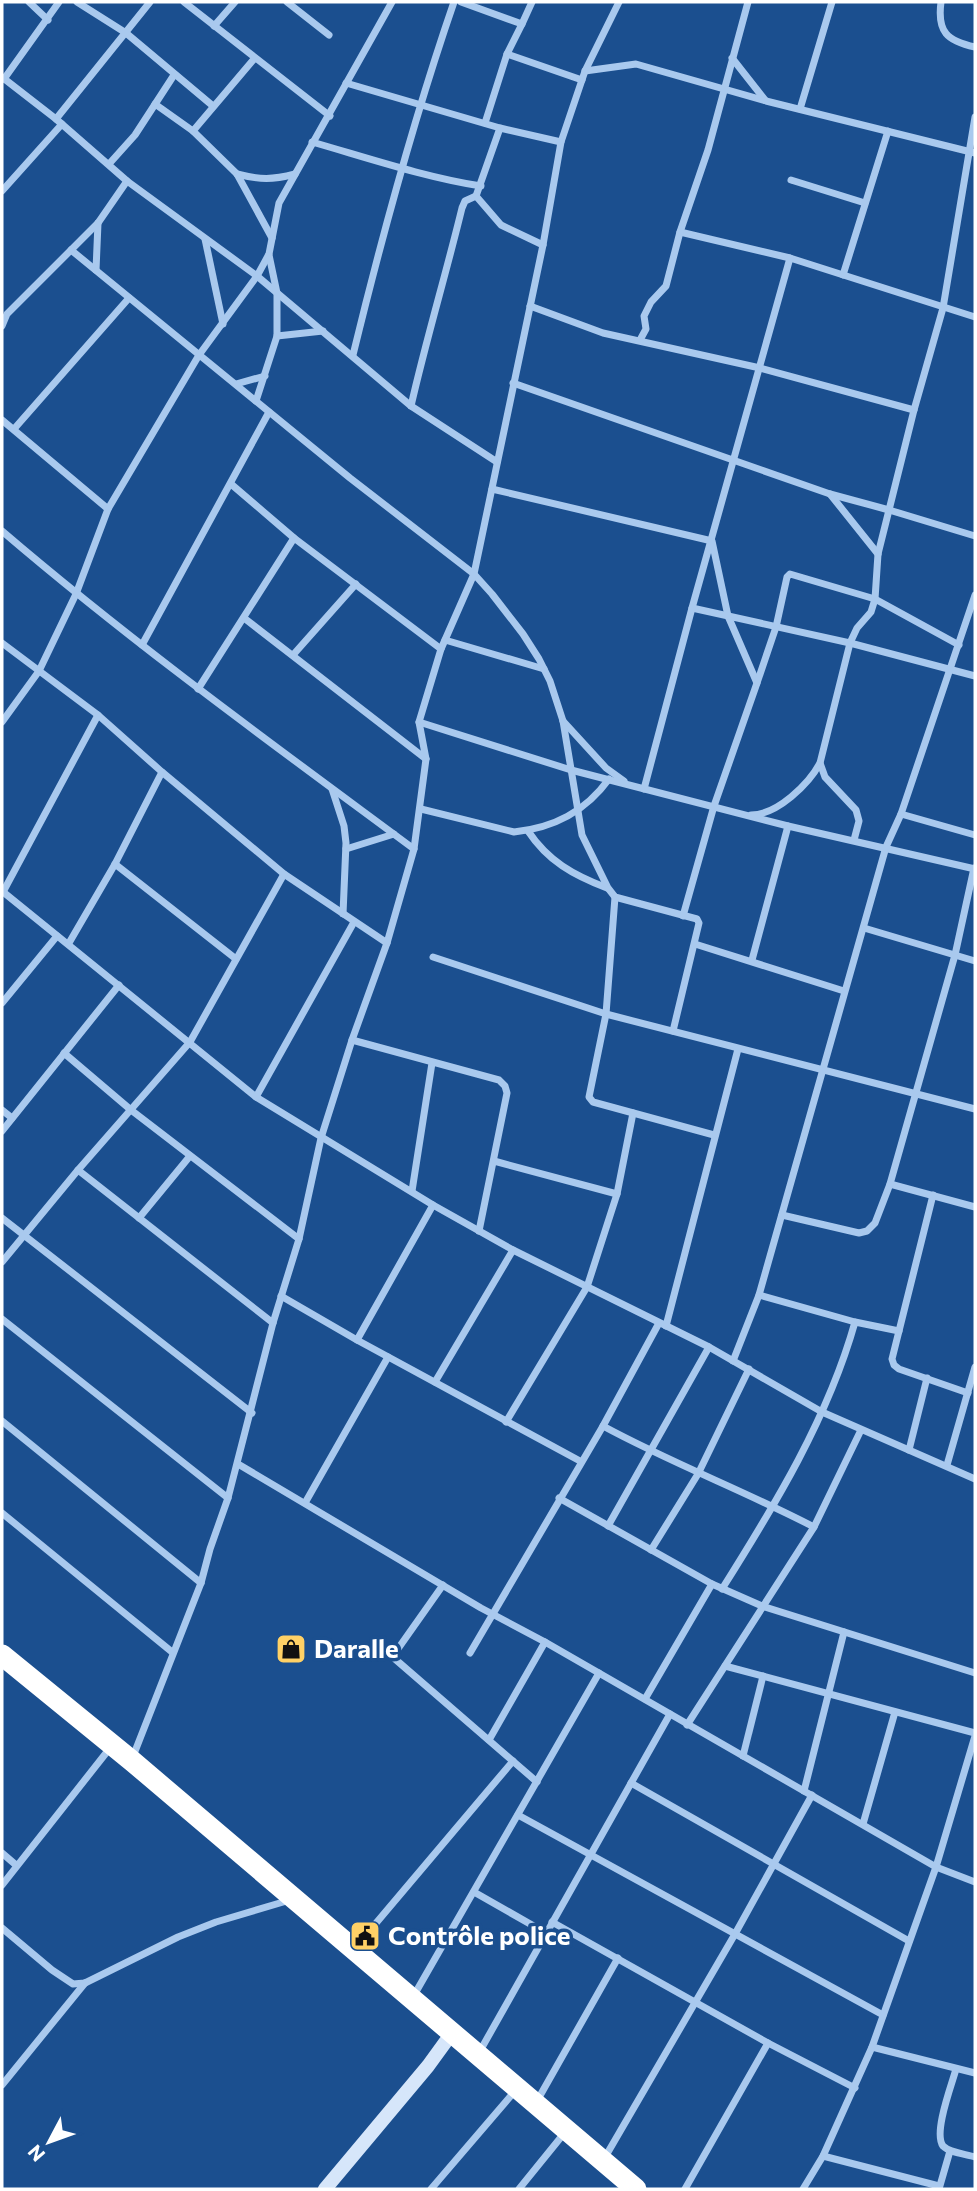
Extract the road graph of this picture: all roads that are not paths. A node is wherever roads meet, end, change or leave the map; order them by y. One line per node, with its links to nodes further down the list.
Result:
1 (29, 2): 16 (street)
2 (59, 2): 16 (street)
3 (77, 2): 19 (street)
4 (150, 2): 19 (street)
5 (184, 2): 18 (street)
6 (235, 2): 18 (street)
7 (287, 2): 20 (street)
8 (391, 2): 29 (street)
9 (454, 2): 33 (street)
10 (461, 2): 17 (street)
11 (532, 2): 17 (street)
12 (619, 2): 25 (street)
13 (748, 2): 23 (street)
14 (832, 2): 35 (street)
15 (941, 2): 21 (street)
16 (48, 20): 27 (street)
17 (522, 24): 22 (street)
18 (214, 26): 24 (street)
19 (125, 33): 26 (street); 38 (street)
20 (329, 35)
21 (975, 47)
22 (507, 54): 28 (street); 39 (street)
23 (732, 58): 30 (street); 31 (street)
24 (254, 59): 34 (street); 36 (street)
25 (585, 71): 28 (street); 30 (street)
26 (174, 75): 32 (street); 34 (street)
27 (3, 78): 38 (street)
28 (582, 80): 44 (street)
29 (346, 83): 33 (street); 36 (street)
30 (723, 89): 31 (street); 57 (street)
31 (766, 101): 35 (street)
32 (155, 104): 41 (street); 46 (street)
33 (419, 104): 39 (street); 47 (street)
34 (213, 106): 41 (street)
35 (800, 109): 42 (street)
36 (330, 116): 43 (street)
37 (975, 117): 45 (street)
38 (59, 122): 46 (street); 53 (street)
39 (485, 123): 40 (street)
40 (500, 128): 44 (street); 52 (street)
41 (192, 131): 48 (street)
42 (888, 131): 45 (street); 55 (street)
43 (312, 142): 47 (street); 49 (street)
44 (561, 142): 60 (street)
45 (972, 152): 70 (street)
46 (109, 164): 51 (street)
47 (402, 166): 52 (street); 79 (street)
48 (237, 174): 49 (street); 59 (street)
49 (295, 174): 59 (street)
50 (791, 180): 55 (street)
51 (127, 181): 56 (street); 58 (street)
52 (481, 186): 54 (street)
53 (2, 191)
54 (476, 196): 60 (street); 85 (street)
55 (865, 203): 65 (street)
56 (98, 223): 61 (street); 64 (street)
57 (680, 232): 63 (street); 77 (street)
58 (205, 239): 66 (street); 73 (street)
59 (272, 239): 62 (street)
60 (543, 245): 69 (street)
61 (71, 250): 64 (street); 71 (street)
62 (268, 254): 66 (street); 67 (street)
63 (790, 258): 65 (street); 80 (street)
64 (96, 270): 68 (street)
65 (843, 275): 70 (street)
66 (257, 276): 67 (street); 73 (street)
67 (277, 293): 75 (street); 76 (street)
68 (129, 298): 78 (street); 89 (street)
69 (530, 306): 77 (street); 82 (street)
70 (943, 308): 72 (street); 86 (street)
71 (5, 312): 74 (street)
72 (975, 317)
73 (223, 324): 78 (street)
74 (2, 326)
75 (323, 331): 76 (street); 79 (street)
76 (277, 336): 81 (street)
77 (640, 340): 80 (street)
78 (199, 355): 83 (street); 95 (street)
79 (353, 355): 85 (street)
80 (760, 368): 86 (street); 90 (street)
81 (265, 376): 83 (street); 84 (street)
82 (513, 383): 90 (street); 91 (street)
83 (236, 384): 84 (street)
84 (256, 401): 87 (street)
85 (411, 406): 91 (street)
86 (914, 410): 96 (street)
87 (269, 412): 92 (street); 102 (street)
88 (2, 420): 89 (street)
89 (14, 429): 95 (street)
90 (734, 459): 94 (street); 100 (street)
91 (497, 462): 93 (street)
92 (231, 484): 99 (street); 114 (street)
93 (492, 489): 100 (street); 102 (street)
94 (830, 494): 96 (street); 101 (street)
95 (108, 509): 104 (street)
96 (890, 510): 98 (street); 101 (street)
97 (2, 531): 104 (street)
98 (975, 536)
99 (294, 538): 103 (street); 109 (street)
100 (712, 541): 107 (street); 108 (street)
101 (878, 554): 106 (street)
102 (474, 574): 111 (street); 118 (street)
103 (356, 583): 116 (street); 117 (street)
104 (76, 594): 114 (street); 120 (street)
105 (975, 595): 115 (street)
106 (875, 599): 110 (street); 113 (street); 115 (street)
107 (692, 608): 108 (street); 135 (street)
108 (728, 616): 110 (street); 122 (street)
109 (244, 618): 117 (street); 123 (street)
110 (776, 627): 113 (street); 122 (street)
111 (445, 640): 116 (street); 118 (street)
112 (2, 643): 120 (street)
113 (850, 643): 119 (street); 129 (street)
114 (142, 645): 123 (street)
115 (959, 645): 119 (street)
116 (441, 649): 127 (street)
117 (293, 655): 128 (street)
118 (544, 668): 125 (street)
119 (951, 670): 121 (street); 139 (street)
120 (39, 671): 124 (street); 126 (street)
121 (975, 676)
122 (757, 683): 136 (street)
123 (198, 689): 134 (street)
124 (98, 715): 131 (street); 153 (street)
125 (563, 721): 130 (street); 133 (street)
126 (2, 722)
127 (419, 722): 128 (street); 130 (street)
128 (426, 759): 137 (street)
129 (820, 763): 140 (street); 145 (street)
130 (571, 770): 132 (street); 138 (street)
131 (162, 772): 149 (street); 151 (street)
132 (609, 779): 133 (street); 138 (street)
133 (627, 784): 135 (street)
134 (332, 789): 143 (street); 147 (street)
135 (645, 789): 136 (street)
136 (713, 806): 140 (street); 156 (street)
137 (421, 809): 142 (street); 148 (street)
138 (576, 813): 142 (street); 152 (street)
139 (901, 814): 144 (street); 146 (street)
140 (745, 815): 141 (street)
141 (788, 826): 145 (street); 166 (street)
142 (528, 831): 152 (street)
143 (394, 834): 147 (street); 148 (street)
144 (975, 835)
145 (854, 840): 146 (street)
146 (886, 847): 150 (street); 158 (street)
147 (346, 849): 155 (street)
148 (414, 849): 161 (street)
149 (115, 864): 160 (street); 165 (street)
150 (975, 868): 163 (street)
151 (284, 874): 155 (street); 165 (street)
152 (608, 888): 154 (street)
153 (3, 891): 159 (street)
154 (615, 897): 156 (street); 171 (street)
155 (343, 915): 157 (street)
156 (683, 916): 162 (street)
157 (354, 922): 161 (street); 180 (street)
158 (863, 928): 163 (street); 169 (street)
159 (57, 936): 160 (street); 170 (street)
160 (69, 943): 168 (street)
161 (387, 943): 173 (street)
162 (695, 944): 166 (street); 172 (street)
163 (954, 955): 167 (street); 179 (street)
164 (433, 957): 171 (street)
165 (236, 959): 174 (street)
166 (752, 960): 169 (street)
167 (975, 961)
168 (118, 985): 174 (street); 176 (street)
169 (844, 991): 178 (street)
170 (2, 1003)
171 (606, 1014): 172 (street); 184 (street)
172 (673, 1031): 175 (street)
173 (352, 1040): 177 (street); 188 (street)
174 (190, 1042): 180 (street); 182 (street)
175 (738, 1049): 178 (street); 187 (street)
176 (64, 1053): 182 (street); 185 (street)
177 (432, 1063): 190 (street); 193 (street)
178 (821, 1070): 179 (street); 198 (street)
179 (915, 1094): 183 (street); 192 (street)
180 (256, 1097): 188 (street)
181 (2, 1110): 185 (street)
182 (131, 1110): 189 (street); 191 (street)
183 (975, 1110)
184 (633, 1113): 187 (street); 194 (street)
185 (12, 1118): 186 (street)
186 (2, 1131)
187 (714, 1135): 212 (street)
188 (321, 1138): 193 (street); 203 (street)
189 (190, 1156): 200 (street); 203 (street)
190 (494, 1161): 194 (street); 201 (street)
191 (78, 1170): 200 (street); 202 (street)
192 (890, 1184): 195 (street); 198 (street)
193 (412, 1191): 196 (street)
194 (617, 1194): 206 (street)
195 (933, 1195): 197 (street); 213 (street)
196 (433, 1205): 201 (street); 214 (street)
197 (975, 1207)
198 (782, 1214): 207 (street)
199 (2, 1218): 202 (street)
200 (139, 1218): 211 (street)
201 (479, 1231): 204 (street)
202 (24, 1235): 205 (street); 224 (street)
203 (299, 1239): 208 (street)
204 (513, 1250): 206 (street); 221 (street)
205 (2, 1262)
206 (587, 1287): 212 (street); 226 (street)
207 (759, 1295): 210 (street); 217 (street)
208 (281, 1296): 211 (street); 214 (street)
209 (2, 1319): 236 (street)
210 (855, 1322): 213 (street); 223 (street)
211 (273, 1323): 224 (street)
212 (662, 1324): 215 (street); 227 (street)
213 (899, 1331): 220 (street)
214 (357, 1340): 216 (street)
215 (709, 1347): 217 (street); 230 (street)
216 (388, 1357): 221 (street); 238 (street)
217 (733, 1361): 219 (street)
218 (975, 1367): 222 (street)
219 (749, 1369): 223 (street); 234 (street)
220 (927, 1378): 222 (street); 229 (street)
221 (435, 1382): 226 (street)
222 (968, 1393): 233 (street)
223 (821, 1412): 228 (street); 239 (street)
224 (251, 1413): 232 (street)
225 (2, 1420): 244 (street)
226 (506, 1422): 231 (street)
227 (603, 1426): 230 (street); 231 (street)
228 (861, 1430): 229 (street); 242 (street)
229 (909, 1450): 233 (street)
230 (649, 1451): 234 (street); 241 (street)
231 (580, 1461): 237 (street)
232 (238, 1464): 236 (street); 238 (street)
233 (947, 1465): 235 (street)
234 (698, 1474): 239 (street); 243 (street)
235 (975, 1479)
236 (229, 1499): 244 (street)
237 (559, 1499): 241 (street); 249 (street)
238 (304, 1503): 246 (street)
239 (774, 1506): 242 (street); 247 (street)
240 (2, 1513): 252 (street)
241 (608, 1526): 243 (street)
242 (814, 1527): 248 (street)
243 (651, 1549): 245 (street)
244 (201, 1583): 252 (street)
245 (712, 1584): 247 (street); 260 (street)
246 (443, 1585): 249 (street); 265 (street)
247 (722, 1589): 248 (street)
248 (762, 1606): 250 (street); 255 (street)
249 (493, 1614): 251 (street); 253 (street)
250 (844, 1632): 257 (street); 259 (street)
251 (545, 1642): 256 (street); 265 (street)
252 (172, 1652): 269 (street)
253 (470, 1653)
254 (2, 1655): 266 (highway)
255 (725, 1666): 258 (street); 263 (street)
256 (599, 1673): 260 (street); 271 (street)
257 (975, 1673)
258 (763, 1676): 259 (street); 268 (street)
259 (828, 1694): 261 (street); 273 (street)
260 (645, 1699): 262 (street)
261 (895, 1712): 264 (street); 276 (street)
262 (670, 1714): 263 (street); 272 (street)
263 (687, 1725): 268 (street)
264 (975, 1735): 267 (street)
265 (489, 1740): 270 (street)
266 (113, 1745): 269 (highway); 280 (street)
267 (974, 1745): 281 (street)
268 (743, 1756): 273 (street)
269 (132, 1761): 285 (highway)
270 (513, 1761): 271 (street); 291 (street)
271 (537, 1782): 275 (street)
272 (631, 1783): 278 (street); 279 (street)
273 (804, 1791): 274 (street)
274 (812, 1795): 276 (street); 279 (street)
275 (518, 1815): 278 (street); 284 (street)
276 (863, 1824): 281 (street)
277 (2, 1853): 280 (street)
278 (590, 1855): 286 (street); 289 (street)
279 (773, 1864): 289 (street); 290 (street)
280 (16, 1865): 283 (street)
281 (936, 1867): 282 (street); 290 (street)
282 (975, 1882)
283 (2, 1885)
284 (474, 1892): 288 (street); 294 (street)
285 (293, 1898): 291 (highway); 293 (street)
286 (552, 1922): 288 (street); 292 (street)
287 (3, 1932): 293 (street)
288 (546, 1933): 300 (street)
289 (735, 1934): 295 (street); 296 (street)
290 (909, 1941): 296 (street)
291 (354, 1950): 294 (highway)
292 (618, 1958): 295 (street); 306 (street)
293 (85, 1983): 303 (street)
294 (412, 1999): 297 (highway)
295 (696, 2001): 298 (street); 311 (street)
296 (883, 2015): 299 (street)
297 (452, 2033): 300 (highway); 313 (main road)
298 (768, 2043): 305 (street); 317 (street)
299 (872, 2048): 301 (street); 305 (street)
300 (477, 2055): 304 (highway)
301 (956, 2069): 302 (street); 308 (street)
302 (975, 2073)
303 (2, 2085)
304 (517, 2088): 306 (highway); 314 (street)
305 (855, 2088): 309 (street)
306 (535, 2104): 307 (highway)
307 (566, 2131): 311 (highway); 315 (street)
308 (950, 2151): 310 (street); 312 (street)
309 (823, 2156): 312 (street); 318 (street)
310 (975, 2157)
311 (603, 2161): 316 (highway)
312 (939, 2188)
313 (325, 2189)
314 (431, 2189)
315 (519, 2189)
316 (636, 2189)
317 (685, 2189)
318 (803, 2189)

